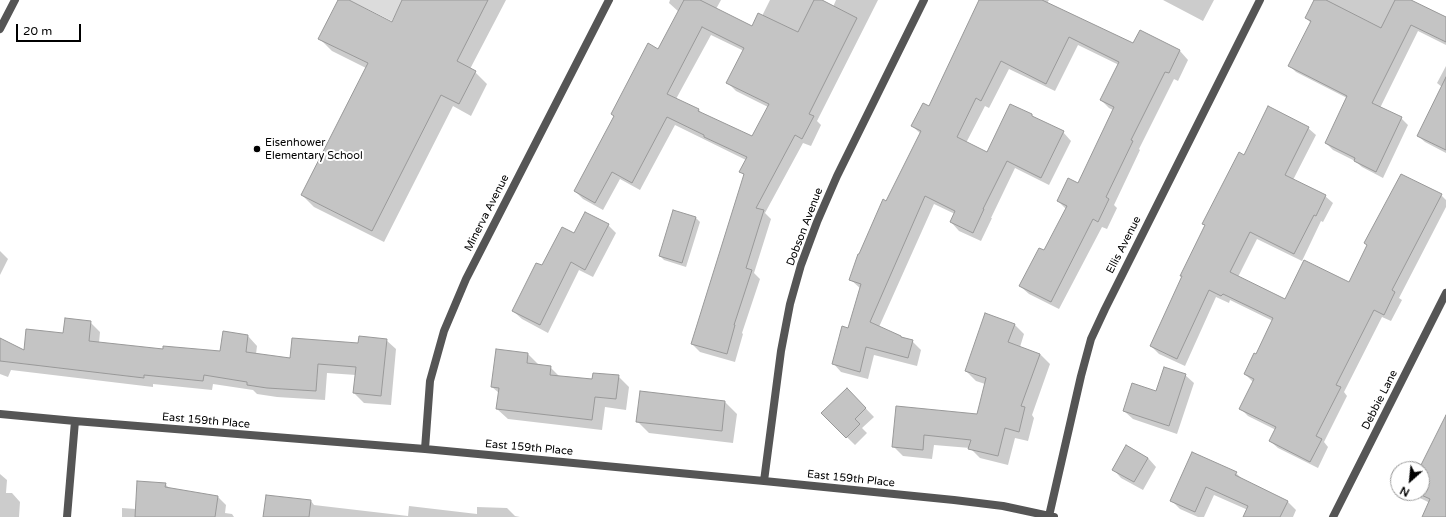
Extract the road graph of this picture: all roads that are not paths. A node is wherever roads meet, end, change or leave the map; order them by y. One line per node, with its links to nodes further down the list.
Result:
1 (15, 0): 5 (street)
2 (609, 0): 9 (street, Minerva Avenue)
3 (924, 0): 10 (street, Dobson Avenue)
4 (1260, 0): 11 (street, Ellis Avenue)
5 (0, 29)
6 (1446, 293): 13 (street, Debbie Lane)
7 (0, 414): 8 (street, East 159th Place)
8 (75, 421): 9 (street, East 159th Place); 12 (street)
9 (425, 449): 10 (street, East 159th Place)
10 (764, 481): 11 (street, East 159th Place)
11 (1051, 516)
12 (67, 517)
13 (1333, 517)

